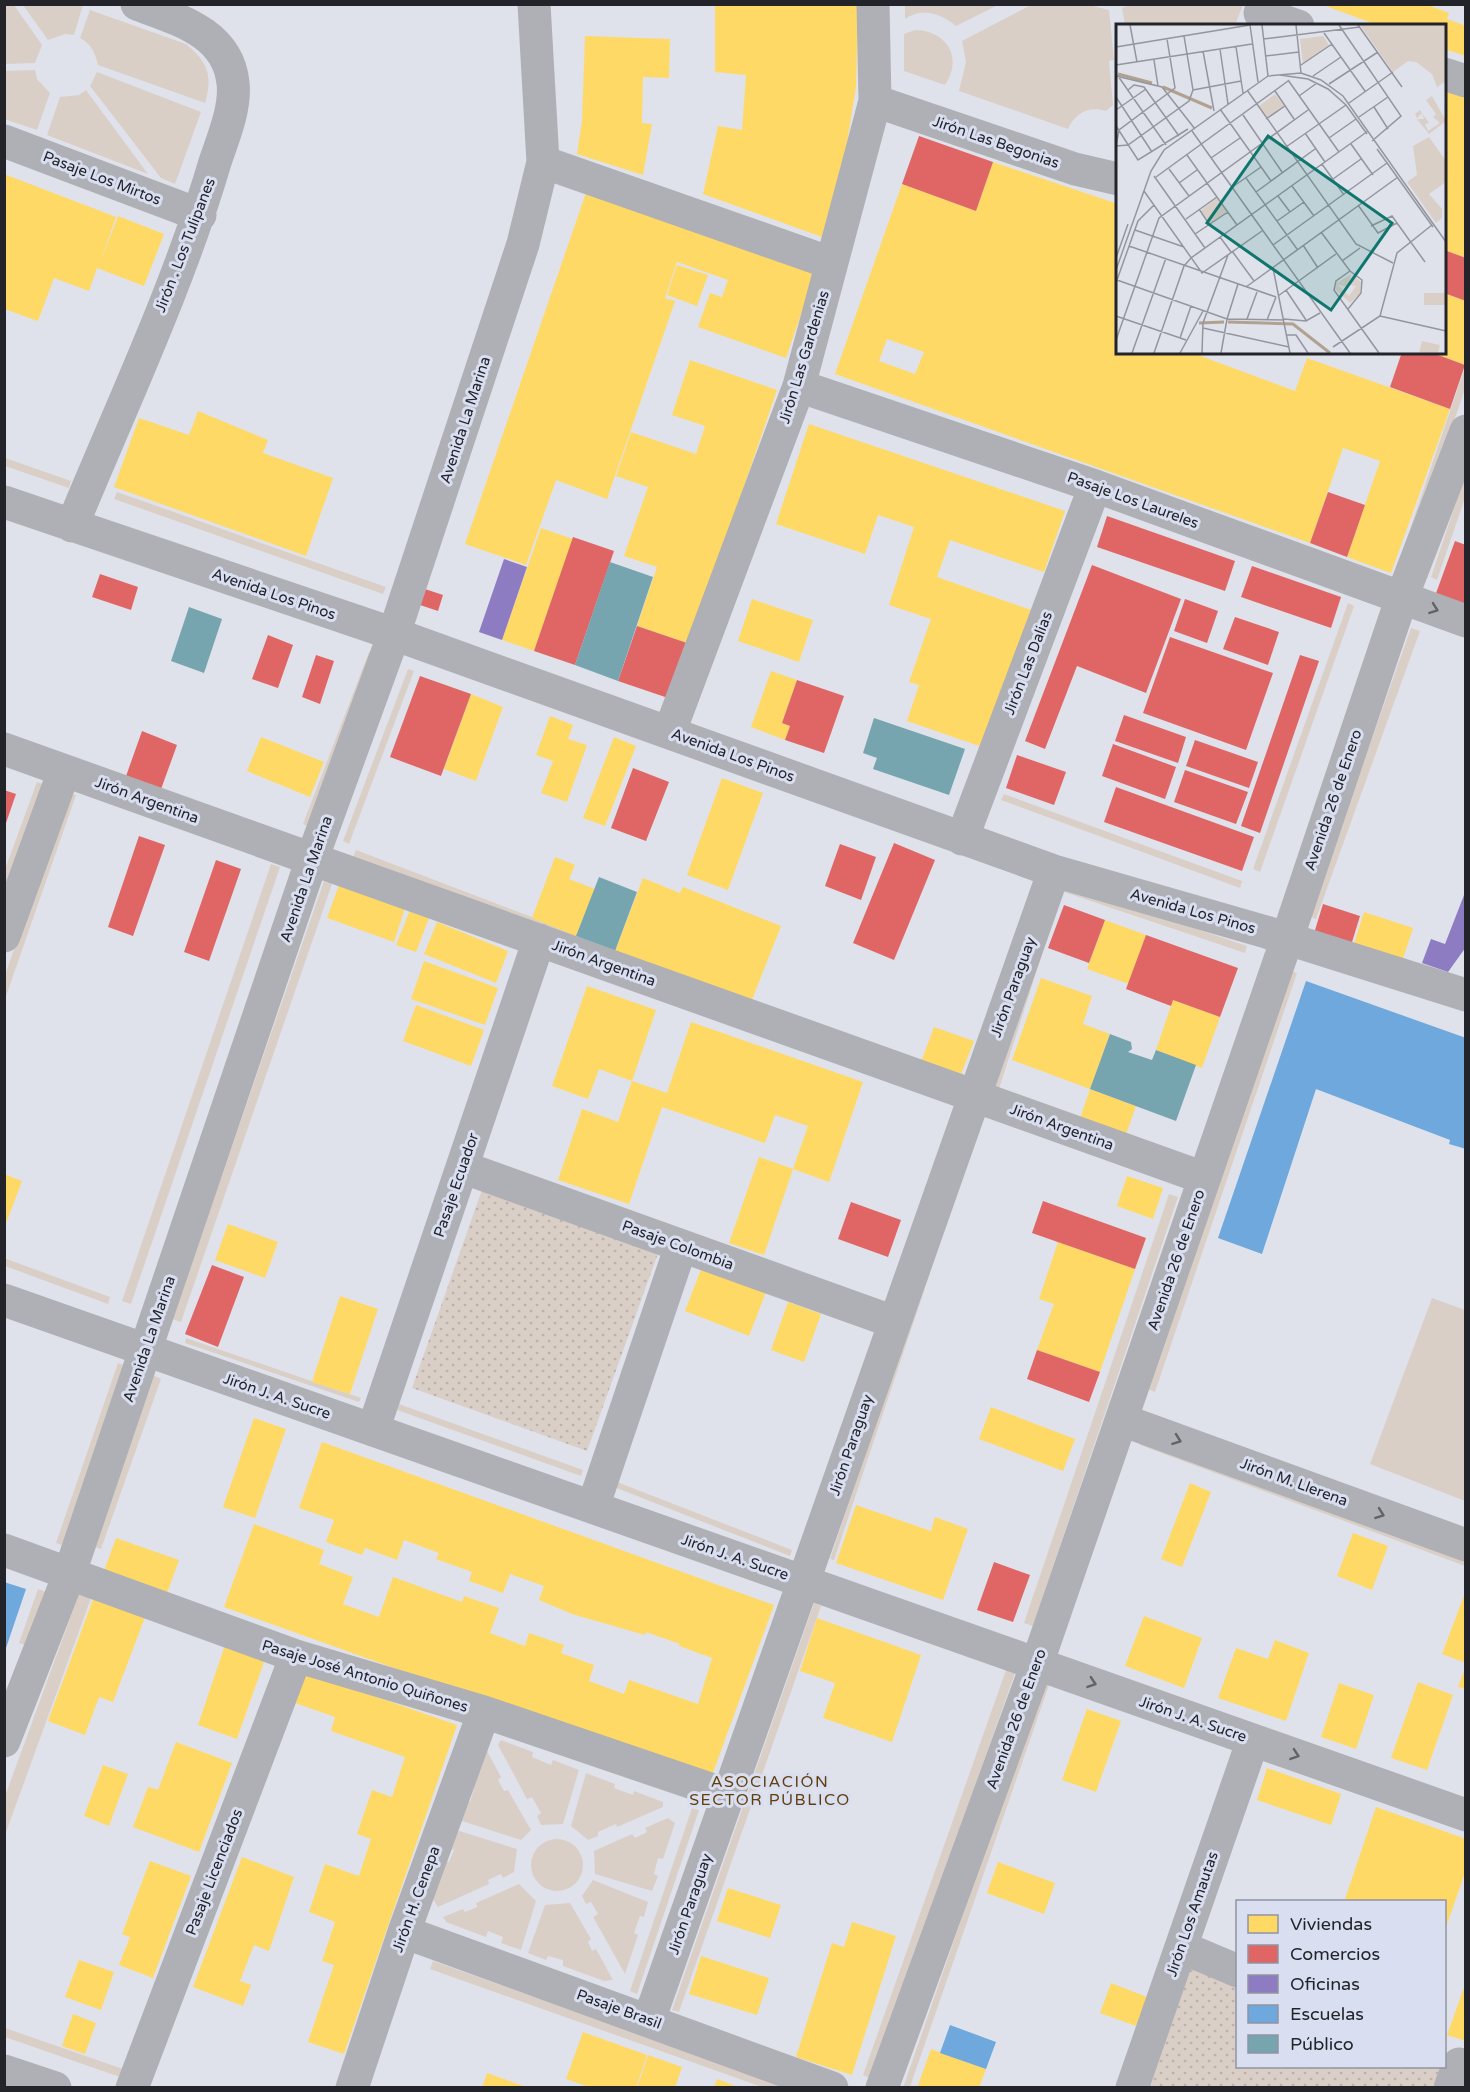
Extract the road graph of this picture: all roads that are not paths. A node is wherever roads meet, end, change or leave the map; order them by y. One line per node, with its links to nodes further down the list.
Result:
1 (137, 4): 12 (street, Jirón . Los Tulipanes)
2 (534, 4): 10 (street, Avenida La Marina)
3 (873, 4): 8 (street, Jirón Las Gardenias)
4 (1260, 14): 5 (street)
5 (1292, 24)
6 (1446, 75): 7 (street)
7 (1466, 81)
8 (875, 101): 11 (street, Jirón Las Begonias); 13 (street, Jirón Las Gardenias)
9 (4, 141): 12 (street, Pasaje Los Mirtos)
10 (543, 162): 13 (street); 21 (street, Avenida La Marina)
11 (1116, 179)
12 (200, 215): 18 (street, Jirón . Los Tulipanes)
13 (831, 263): 14 (street, Jirón Las Gardenias)
14 (799, 386): 16 (street, Pasaje Los Laureles); 22 (street, Jirón Las Gardenias)
15 (1466, 430): 19 (street, Avenida 26 de Enero)
16 (1095, 486): 19 (street, Pasaje Los Laureles); 25 (street, Jirón Las Dalias)
17 (4, 502): 18 (street, Avenida Los Pinos)
18 (72, 526): 21 (street, Avenida Los Pinos)
19 (1402, 597): 20 (street, Pasaje Los Laureles, one-way to 20); 29 (street, Avenida 26 de Enero)
20 (1466, 621)
21 (394, 634): 22 (street, Avenida Los Pinos); 26 (street, Avenida La Marina)
22 (670, 731): 25 (street, Avenida Los Pinos)
23 (4, 749): 24 (street, Jirón Argentina)
24 (64, 771): 26 (street, Jirón Argentina); 28 (street)
25 (962, 839): 27 (street, Avenida Los Pinos)
26 (312, 859): 30 (street, Jirón Argentina); 38 (street, Avenida La Marina)
27 (1054, 871): 29 (street, Avenida Los Pinos); 32 (street, Jirón Paraguay)
28 (4, 936)
29 (1287, 939): 31 (street, Avenida Los Pinos); 34 (street, Avenida 26 de Enero)
30 (539, 940): 32 (street, Jirón Argentina); 33 (street, Pasaje Ecuador)
31 (1464, 993)
32 (974, 1096): 34 (street, Jirón Argentina); 37 (street, Jirón Paraguay)
33 (462, 1167): 35 (street, Pasaje Colombia); 40 (street, Pasaje Ecuador)
34 (1204, 1178): 39 (street, Avenida 26 de Enero)
35 (681, 1246): 37 (street, Pasaje Colombia); 41 (street)
36 (4, 1300): 38 (street, Jirón J. A. Sucre)
37 (894, 1322): 45 (street, Jirón Paraguay)
38 (146, 1350): 40 (street, Jirón J. A. Sucre); 44 (street, Avenida La Marina)
39 (1122, 1420): 42 (street, Jirón M. Llerena, one-way to 42); 47 (street, Avenida 26 de Enero)
40 (373, 1430): 41 (street, Jirón J. A. Sucre)
41 (593, 1507): 45 (street, Jirón J. A. Sucre)
42 (1466, 1545)
43 (4, 1550): 44 (street, Pasaje José Antonio Quiñones)
44 (69, 1575): 46 (street, Pasaje José Antonio Quiñones); 50 (street, Avenida La Marina)
45 (804, 1582): 47 (street, Jirón J. A. Sucre); 51 (street, Jirón Paraguay)
46 (296, 1656): 48 (street, Pasaje José Antonio Quiñones); 59 (street, Pasaje Licenciados)
47 (1036, 1664): 49 (street, Jirón J. A. Sucre, one-way to 49); 62 (street, Avenida 26 de Enero)
48 (484, 1712): 51 (street, Pasaje José Antonio Quiñones); 53 (street, Jirón H. Cenepa)
49 (1253, 1740): 52 (street, Jirón J. A. Sucre, one-way to 52); 54 (street, Jirón Los Amautas)
50 (4, 1741)
51 (728, 1795): 56 (street, Jirón Paraguay)
52 (1466, 1815)
53 (404, 1932): 56 (street, Pasaje Brasil); 60 (street, Jirón H. Cenepa)
54 (1181, 1947): 55 (street); 63 (street, Jirón Los Amautas)
55 (1236, 1970)
56 (649, 2020): 61 (street, Pasaje Brasil)
57 (4, 2071): 58 (street)
58 (55, 2088)
59 (132, 2088)
60 (352, 2088)
61 (832, 2088)
62 (882, 2088)
63 (1131, 2088)

